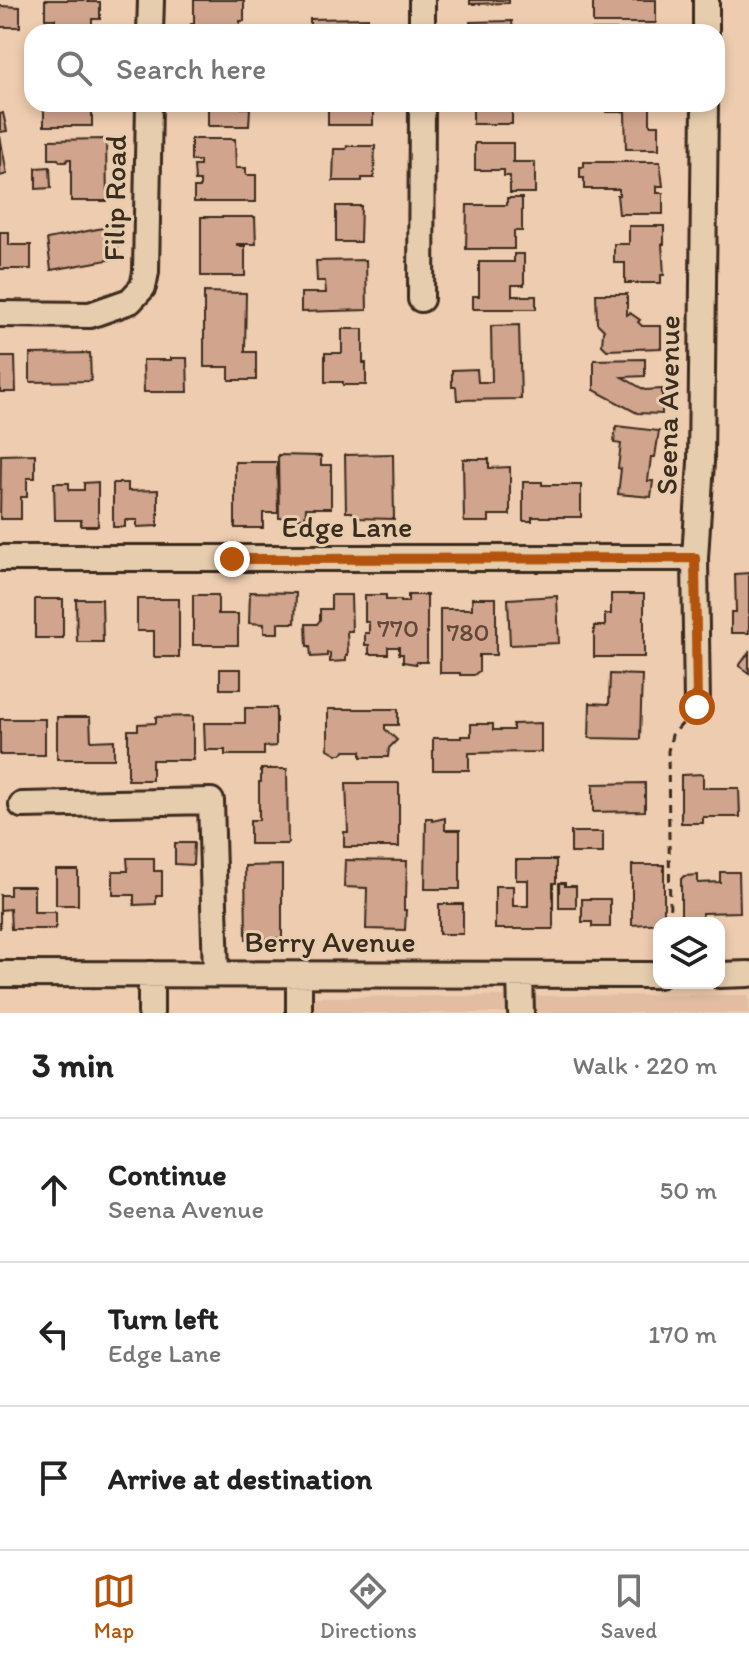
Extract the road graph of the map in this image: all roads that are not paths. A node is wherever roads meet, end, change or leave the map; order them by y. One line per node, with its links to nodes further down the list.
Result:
1 (151, 0): 4 (street)
2 (422, 0): 5 (street)
3 (706, 0): 6 (street)
4 (150, 24)
5 (422, 24)
6 (706, 24)
7 (149, 112): 11 (street, Filip Road)
8 (422, 112): 10 (street)
9 (705, 112): 13 (street, Seena Avenue)
10 (421, 299)
11 (0, 314)
12 (0, 558): 13 (street, Edge Lane)
13 (695, 558): 14 (street, Seena Avenue)
14 (697, 707)
15 (22, 805): 18 (street)
16 (0, 974): 17 (street, Berry Avenue)
17 (151, 974): 18 (street, Berry Avenue); 24 (street)
18 (216, 974): 20 (street, Berry Avenue)
19 (749, 974): 23 (street)
20 (299, 975): 21 (street, Berry Avenue); 25 (street)
21 (520, 975): 22 (street, Berry Avenue); 26 (street)
22 (653, 975)
23 (725, 975)
24 (151, 1013)
25 (299, 1013)
26 (521, 1013)

